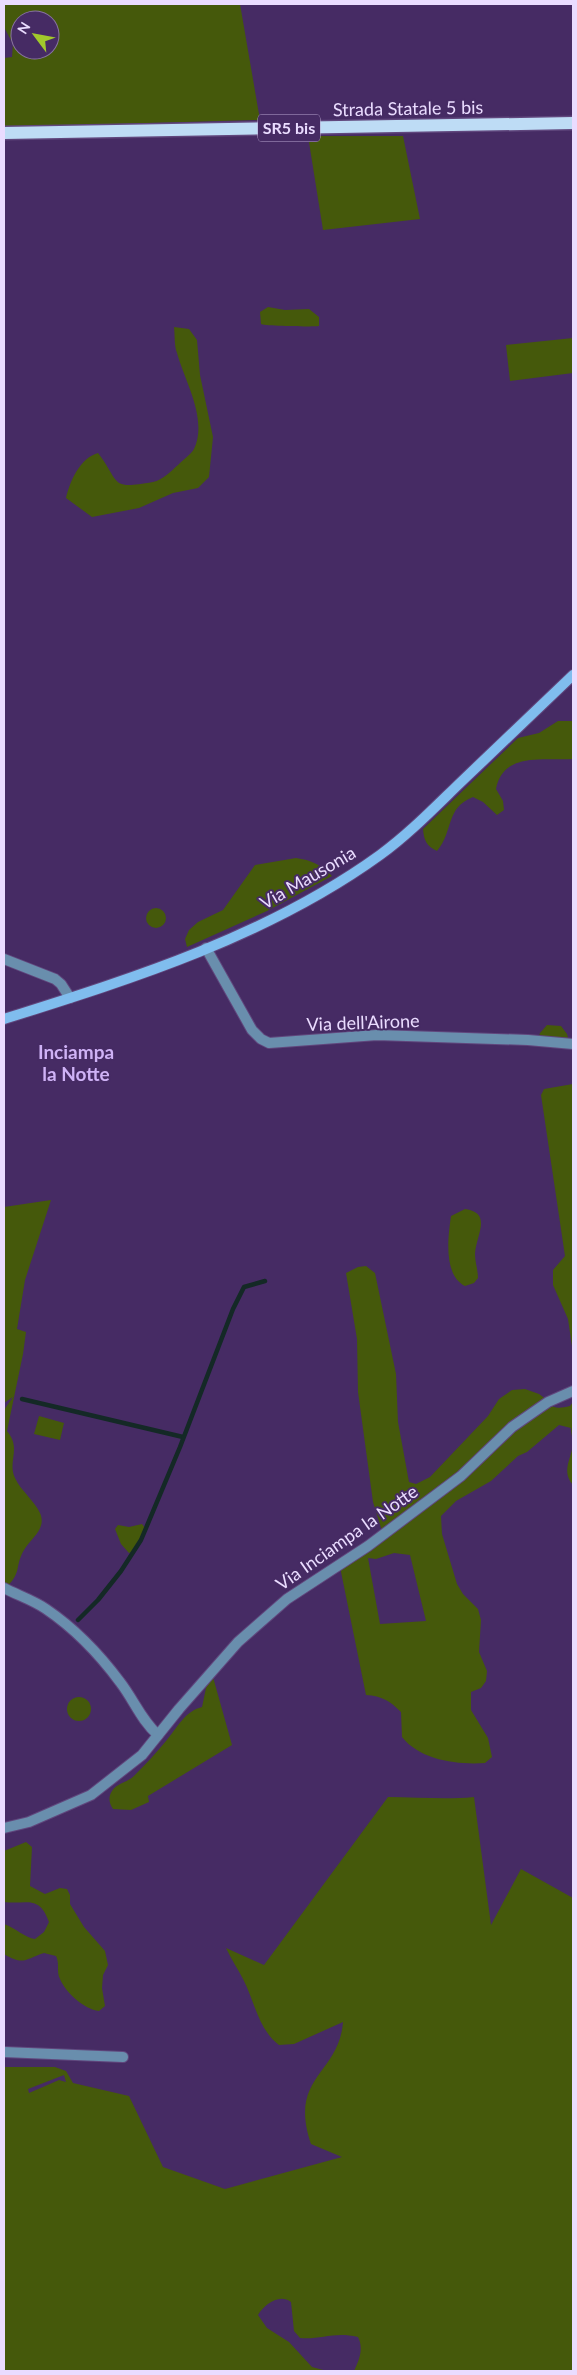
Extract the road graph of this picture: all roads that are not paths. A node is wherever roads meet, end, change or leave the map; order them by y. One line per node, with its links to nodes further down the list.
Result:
1 (573, 123): 2 (main road, Strada Statale 5 bis / SR5 bis)
2 (4, 133)
3 (573, 675): 4 (main road, Via Mausonia)
4 (206, 948): 6 (main road, Via Mausonia); 8 (street, Via dell'Airone)
5 (4, 959): 6 (street)
6 (70, 998): 7 (main road, Via Mausonia)
7 (4, 1019)
8 (573, 1044)
9 (573, 1391): 11 (street, Via Inciampa la Notte)
10 (4, 1588): 11 (street)
11 (158, 1735): 12 (street, Via Inciampa la Notte)
12 (4, 1828)
13 (4, 2052): 14 (street)
14 (122, 2057)

